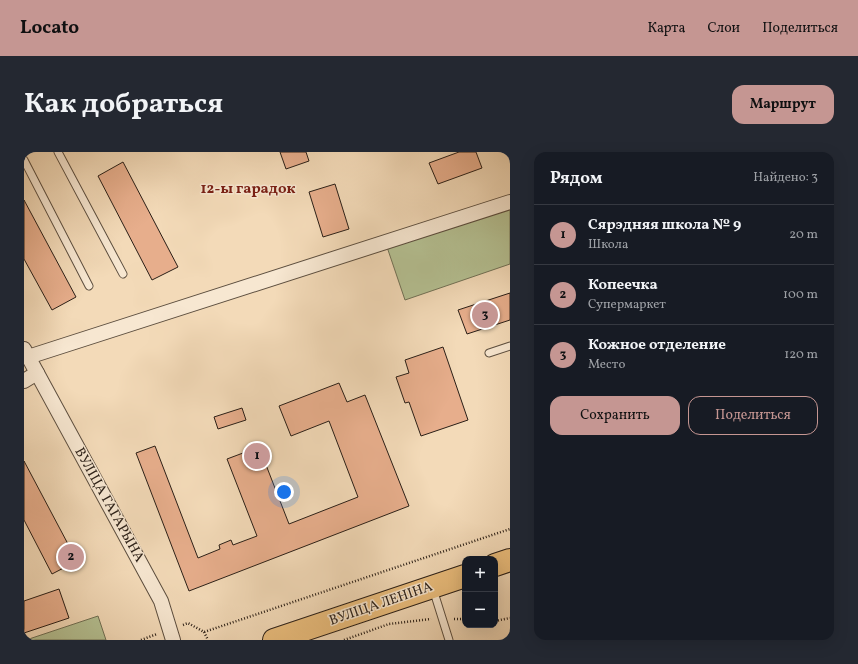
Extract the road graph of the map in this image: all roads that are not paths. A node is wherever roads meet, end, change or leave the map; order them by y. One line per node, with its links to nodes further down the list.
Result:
1 (58, 152): 4 (lane)
2 (24, 160): 5 (lane)
3 (510, 202): 7 (street)
4 (123, 274)
5 (89, 286)
6 (510, 346): 8 (lane)
7 (26, 353): 9 (street, ВУЛІЦА ГАГАРЫНА)
8 (489, 353)
9 (37, 373): 10 (street); 15 (street, ВУЛІЦА ГАГАРЫНА)
10 (24, 381)
11 (510, 560): 12 (main road)
12 (498, 564)
13 (462, 577): 14 (main road, ВУЛІЦА ЛЕНІНА)
14 (433, 587): 16 (main road, ВУЛІЦА ЛЕНІНА); 17 (lane)
15 (172, 635)
16 (274, 640)
17 (449, 640)

